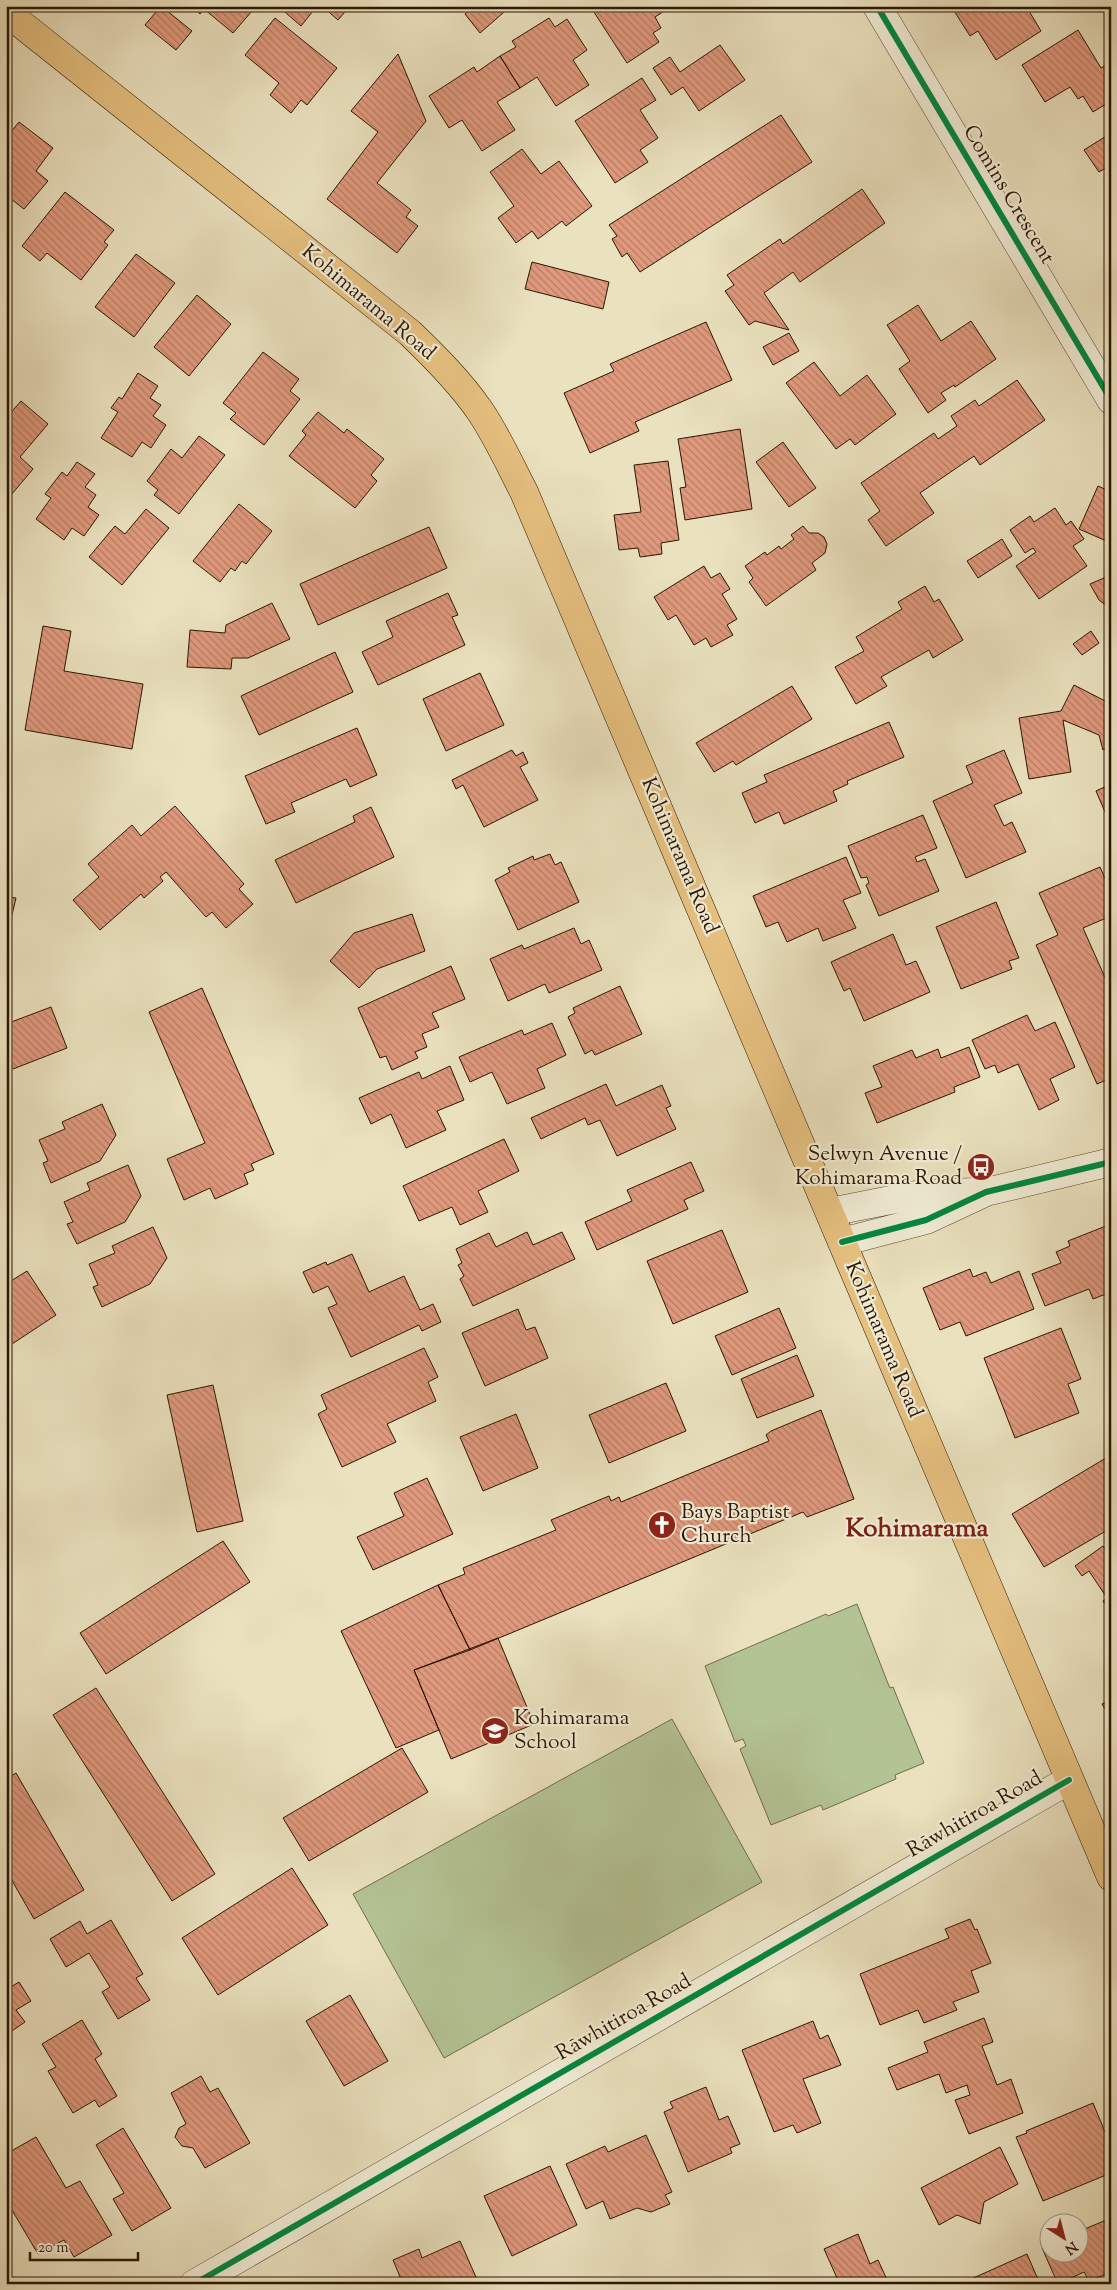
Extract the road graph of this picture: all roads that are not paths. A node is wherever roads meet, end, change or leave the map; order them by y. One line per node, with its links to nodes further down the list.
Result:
1 (877, 6): 3 (street, Comins Crescent)
2 (6, 12): 6 (main road, Kohimarama Road)
3 (1111, 400)
4 (1111, 1162): 5 (street)
5 (986, 1192): 6 (street); 7 (street)
6 (830, 1212): 7 (main road, Kohimarama Road)
7 (842, 1242): 8 (main road, Kohimarama Road)
8 (1069, 1780): 9 (main road, Kohimarama Road); 10 (street, Rāwhitiroa Road)
9 (1111, 1877)
10 (194, 2284)

